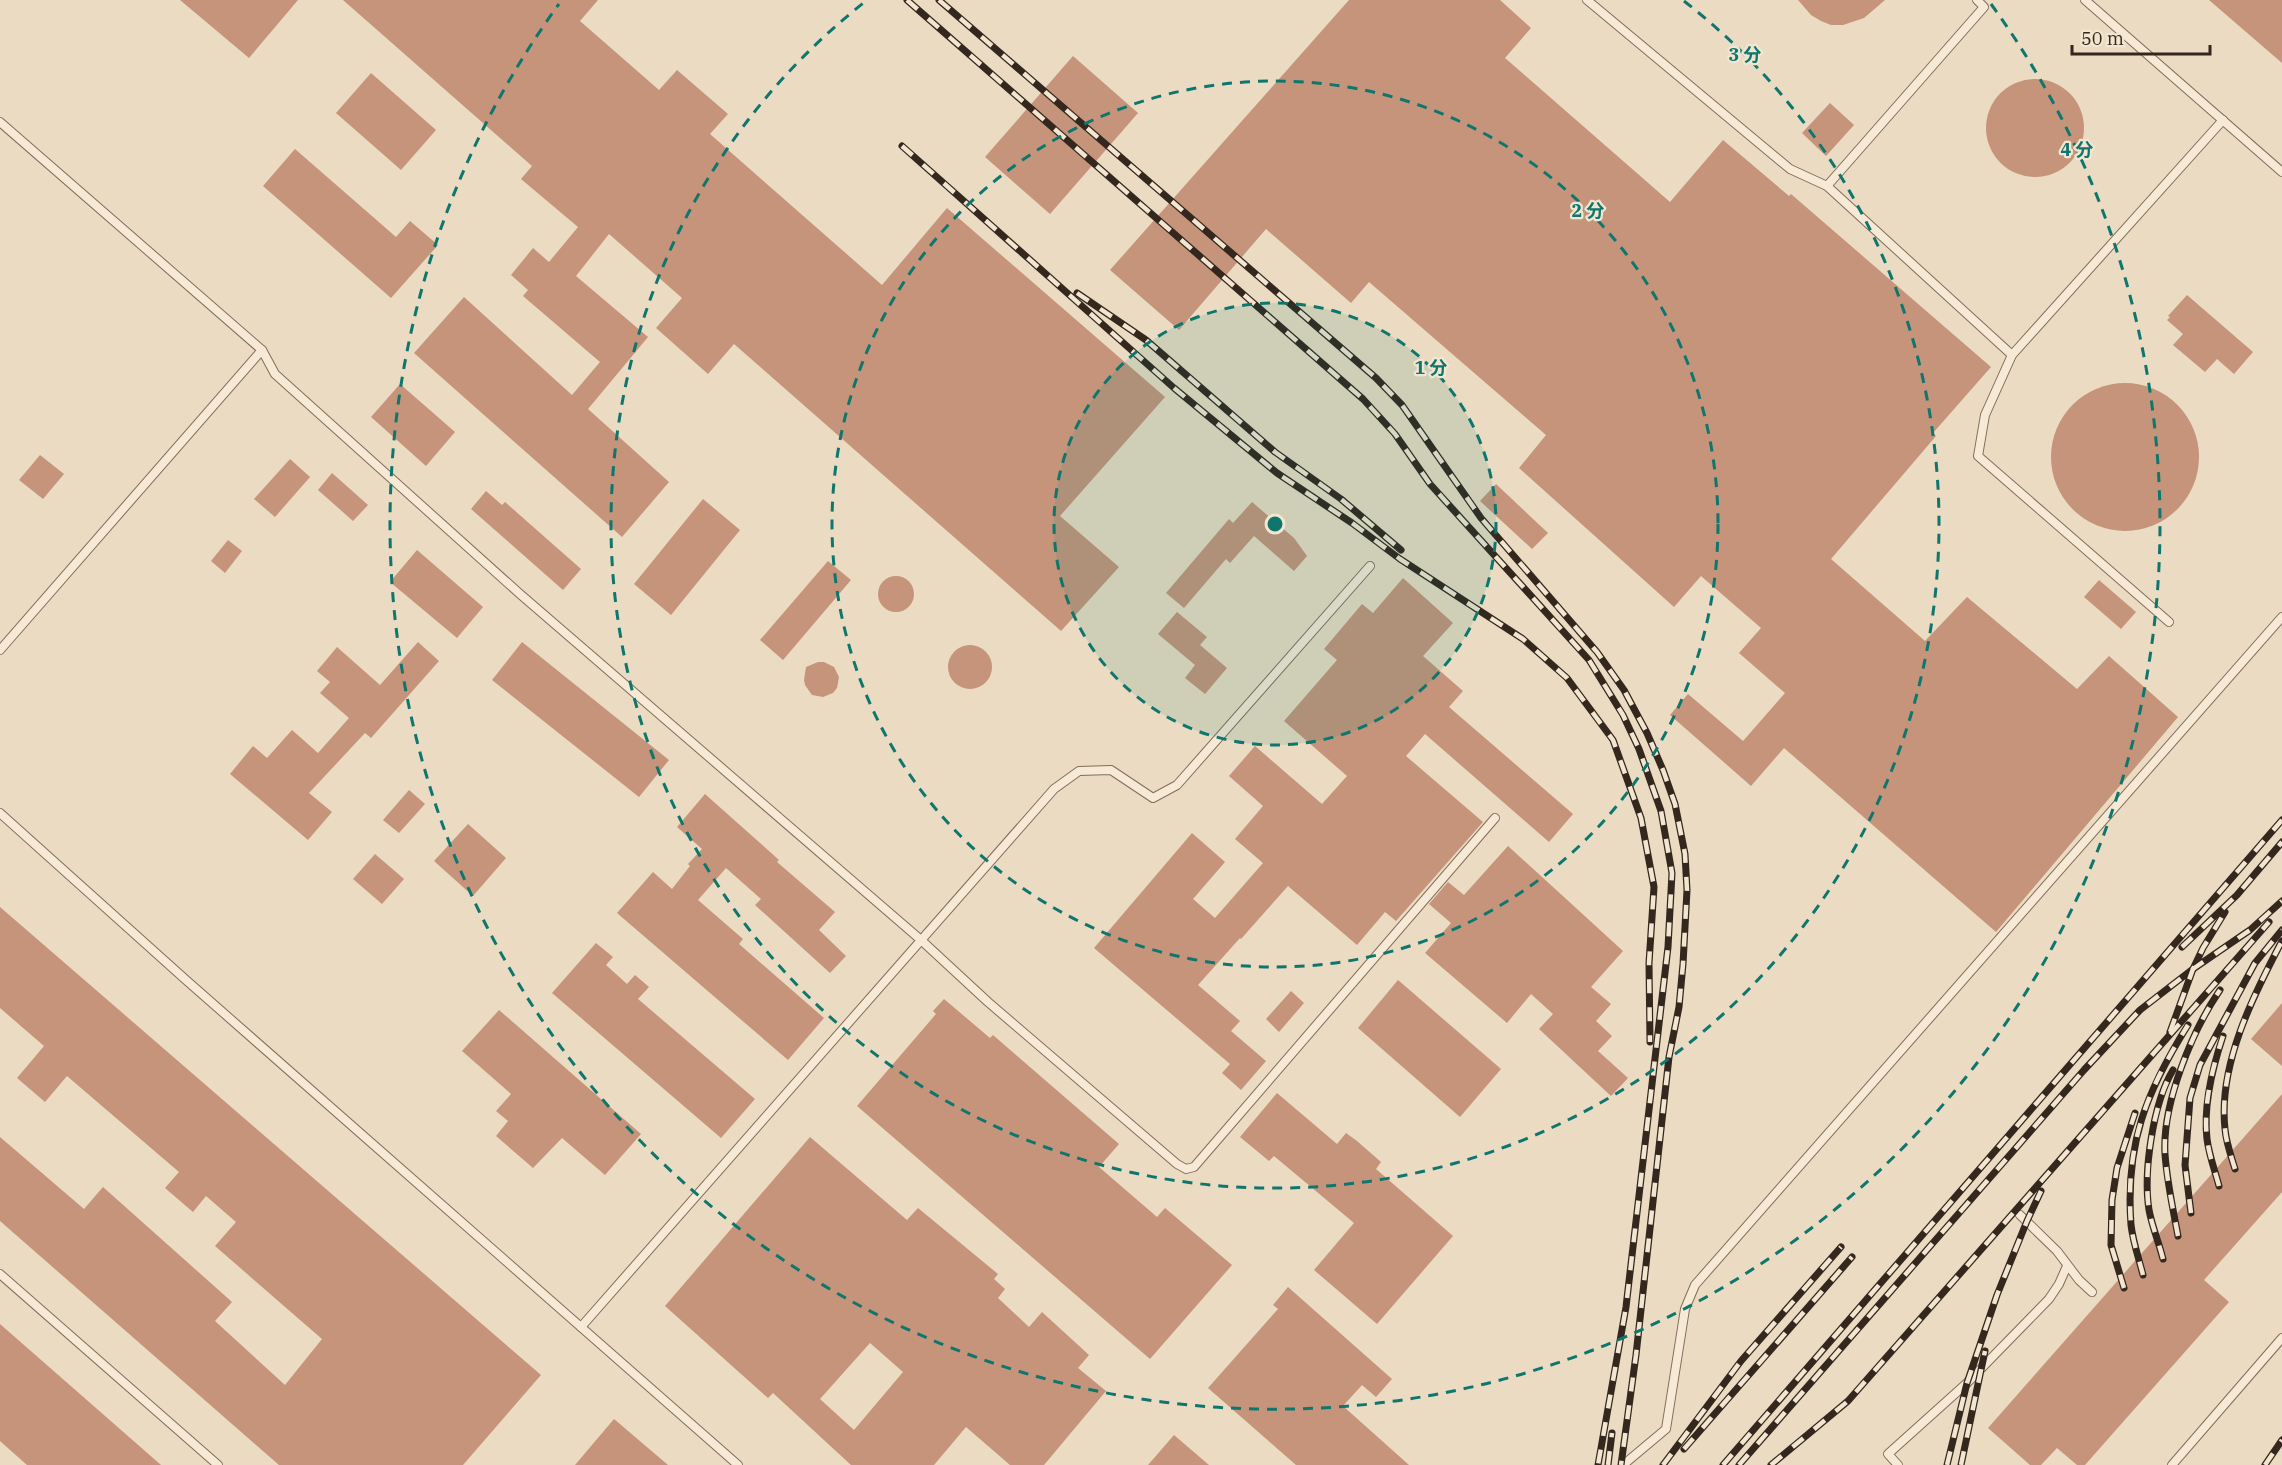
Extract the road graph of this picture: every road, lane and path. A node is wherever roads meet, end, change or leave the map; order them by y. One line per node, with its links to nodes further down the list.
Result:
1 (1587, 0): 7 (lane)
2 (1977, 0): 7 (lane)
3 (2085, 0): 4 (lane)
4 (2223, 120): 6 (lane); 9 (lane)
5 (0, 122): 8 (lane)
6 (2282, 172)
7 (1827, 186): 9 (lane)
8 (262, 350): 13 (lane); 16 (lane)
9 (2012, 355): 12 (lane)
10 (1370, 566): 16 (lane)
11 (2282, 617): 25 (lane)
12 (2169, 621)
13 (0, 650)
14 (0, 813): 21 (lane)
15 (1495, 818): 16 (lane)
16 (921, 940): 21 (lane)
17 (2020, 1215): 18 (lane)
18 (2067, 1266): 20 (lane); 26 (lane)
19 (0, 1275): 23 (lane)
20 (2092, 1292)
21 (581, 1327): 24 (lane)
22 (2282, 1338): 27 (lane)
23 (218, 1465)
24 (738, 1465)
25 (1623, 1465)
26 (1898, 1465)
27 (2172, 1465)

